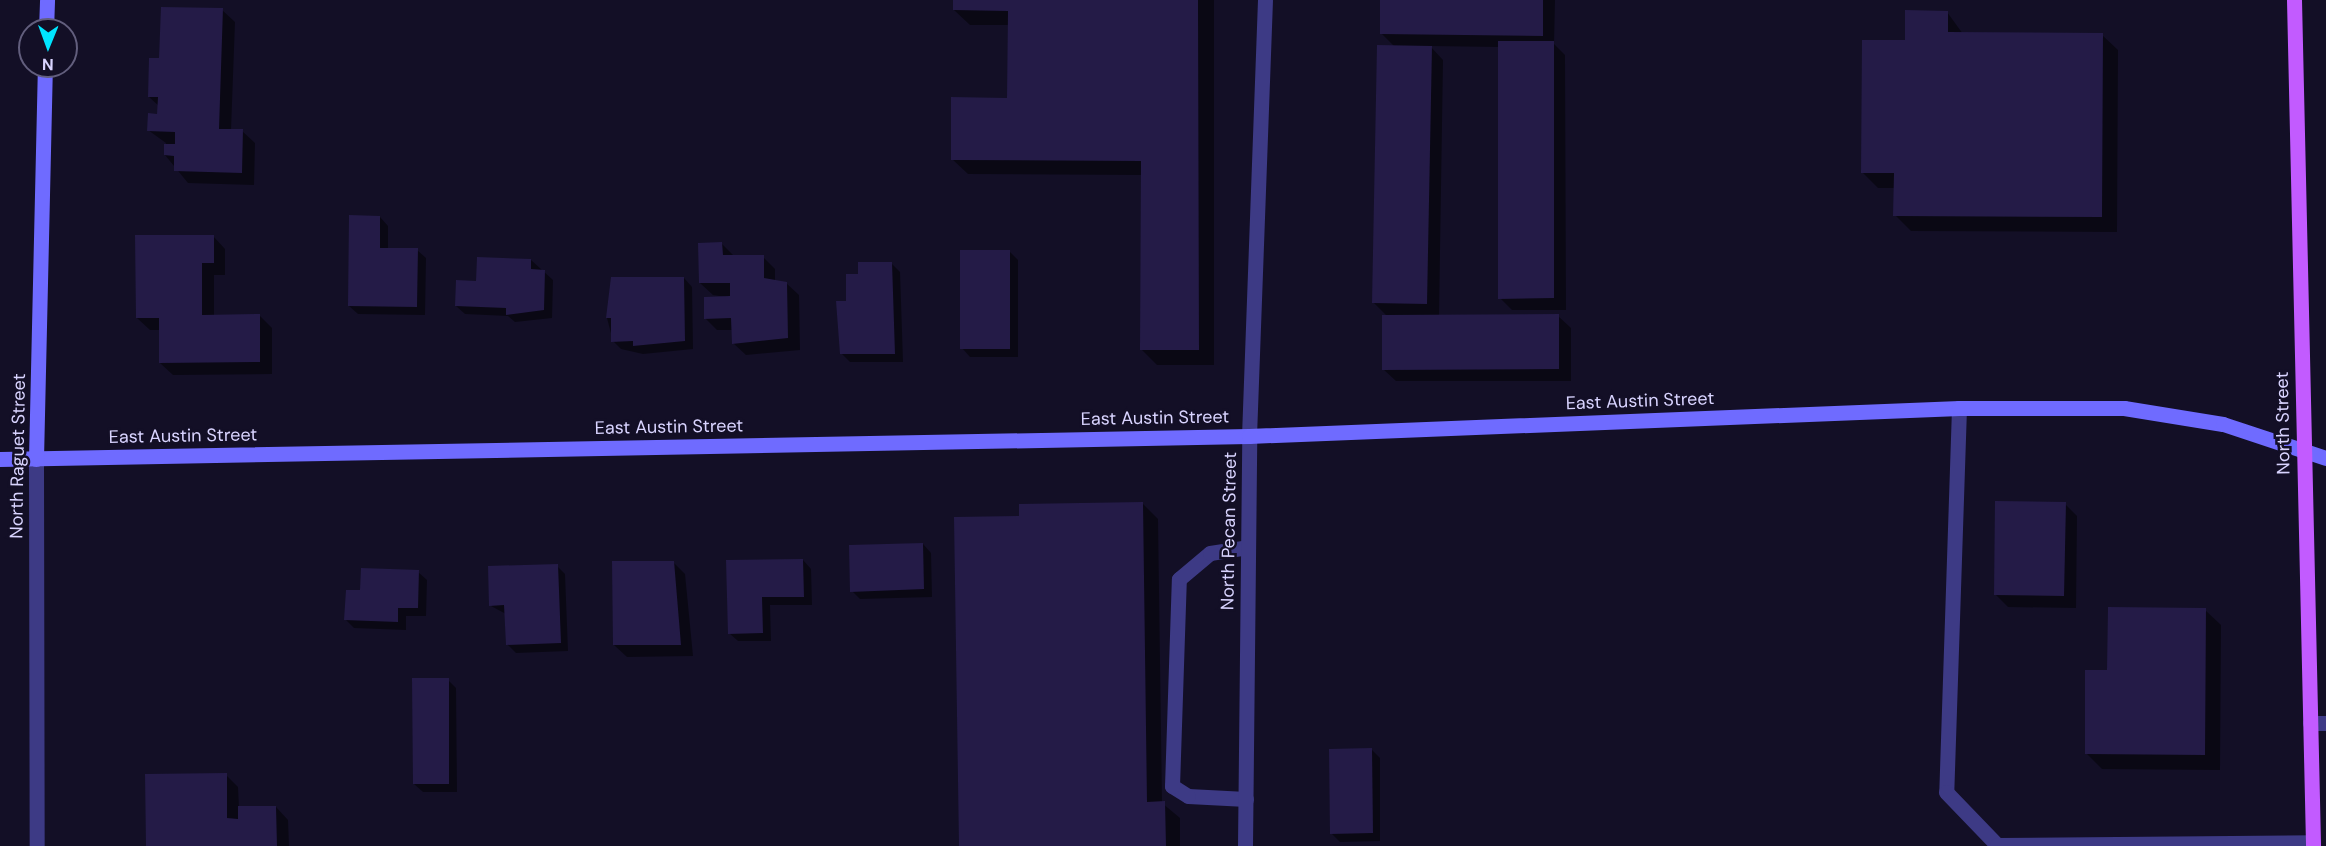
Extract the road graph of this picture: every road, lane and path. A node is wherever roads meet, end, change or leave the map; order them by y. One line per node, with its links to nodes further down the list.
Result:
1 (46, 0): 4 (main road)
2 (1265, 0): 7 (street, North Pecan Street)
3 (2294, 0): 8 (main road, North Street)
4 (46, 18)
5 (45, 78): 11 (main road, North Raguet Street)
6 (1959, 408): 7 (main road, East Austin Street); 8 (main road, East Austin Street); 16 (street)
7 (1250, 436): 11 (main road, East Austin Street); 12 (street, North Pecan Street)
8 (2303, 454): 9 (main road, East Austin Street); 13 (main road, North Street)
9 (2326, 458)
10 (0, 459): 11 (main road, East Austin Street)
11 (36, 459): 17 (street, North Raguet Street)
12 (1248, 547): 15 (street, North Pecan Street); 15 (street)
13 (2310, 723): 14 (street); 16 (main road, North Street)
14 (2326, 723)
15 (1246, 799): 18 (street, North Pecan Street)
16 (2313, 844)
17 (38, 846)
18 (1245, 846)

